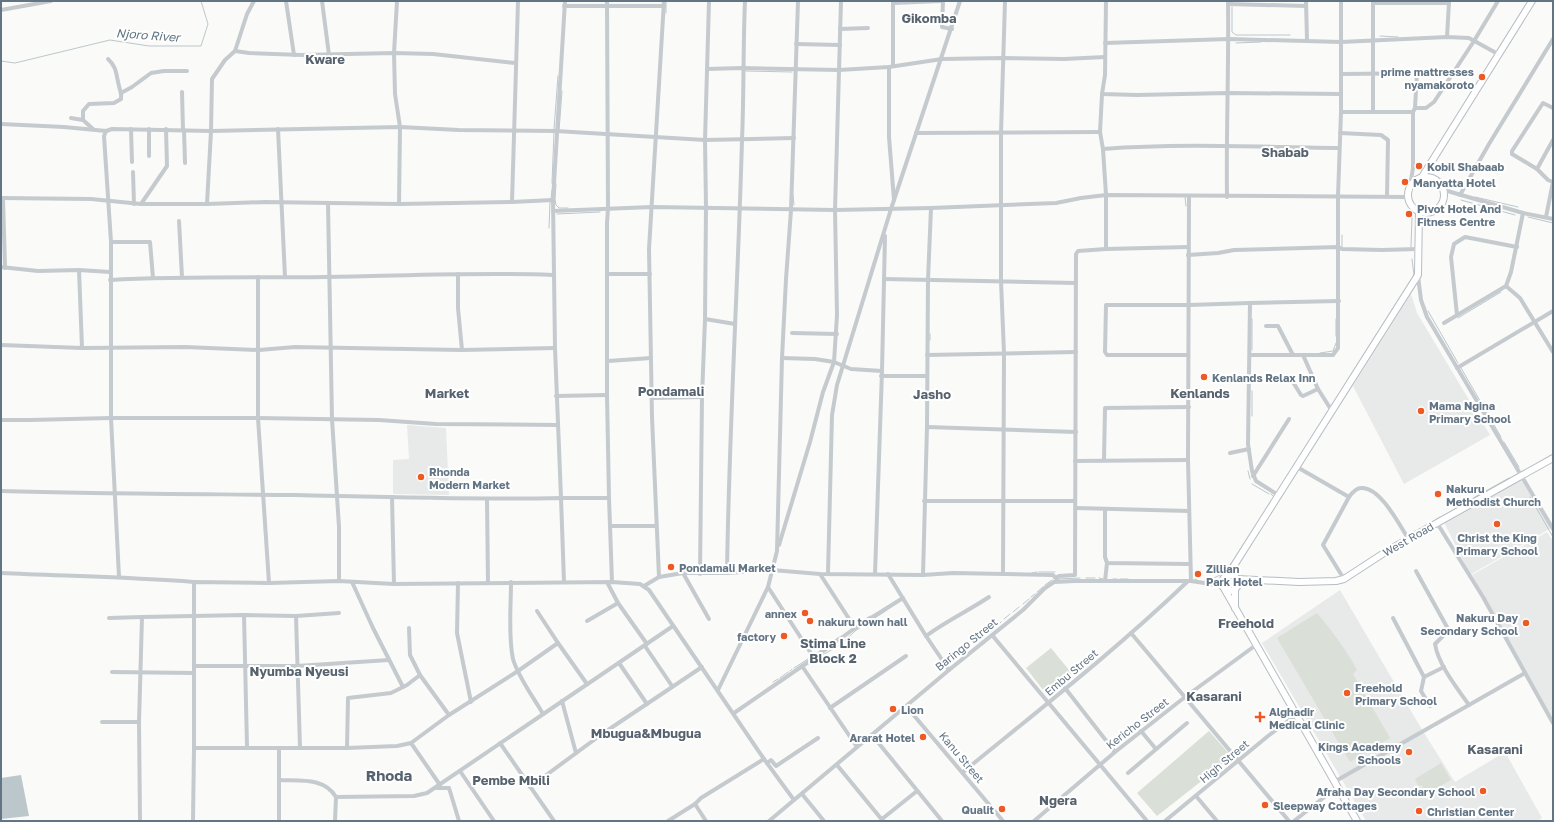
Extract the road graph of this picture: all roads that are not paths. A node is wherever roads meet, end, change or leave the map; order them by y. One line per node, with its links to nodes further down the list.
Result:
1 (51, 1): 30 (street)
2 (254, 1): 44 (street)
3 (286, 1): 47 (street)
4 (322, 1): 48 (street)
5 (397, 1): 45 (street)
6 (518, 1): 53 (street)
7 (664, 1): 28 (street)
8 (709, 1): 56 (street)
9 (745, 1): 55 (street)
10 (798, 1): 42 (street)
11 (840, 1): 32 (street)
12 (942, 1): 20 (street); 33 (street)
13 (960, 1): 33 (street)
14 (1005, 1): 50 (street)
15 (1106, 1): 41 (street)
16 (1306, 1): 29 (street)
17 (1341, 1): 40 (street)
18 (1498, 1): 39 (street)
19 (1532, 1): 46 (street)
20 (893, 2): 54 (street)
21 (1373, 2): 22 (street); 38 (street)
22 (1416, 2): 23 (street)
23 (1449, 2): 34 (street)
24 (564, 3): 25 (street); 86 (street)
25 (607, 3): 28 (street); 91 (street)
26 (1228, 3): 27 (street); 35 (street)
27 (1264, 3): 29 (street)
28 (664, 6): 92 (street)
29 (1306, 6): 37 (street)
30 (1, 10)
31 (868, 28): 32 (street)
32 (840, 29): 43 (street)
33 (952, 29): 52 (street)
34 (1447, 38): 38 (street); 39 (street)
35 (1229, 39): 37 (street); 41 (street); 66 (street)
36 (1553, 39): 109 (street)
37 (1306, 40): 40 (street)
38 (1373, 40): 40 (street); 62 (street)
39 (1474, 41): 46 (street); 63 (street)
40 (1341, 42): 61 (street)
41 (1105, 43): 49 (street)
42 (796, 44): 43 (street); 57 (street)
43 (840, 45): 58 (street)
44 (235, 51): 47 (street); 84 (street)
45 (394, 53): 48 (street); 53 (street); 76 (street)
46 (1498, 54): 105 (street)
47 (294, 55): 48 (street)
48 (329, 55)
49 (1105, 57): 50 (street); 67 (street)
50 (1003, 58): 52 (street); 89 (street)
51 (108, 59): 65 (street)
52 (942, 59): 54 (street); 88 (street)
53 (515, 63): 85 (street)
54 (891, 66): 58 (street); 121 (street)
55 (742, 68): 56 (street); 57 (street); 94 (street)
56 (707, 69): 95 (street)
57 (795, 70): 58 (street); 93 (street)
58 (839, 70): 135 (street)
59 (187, 72): 65 (street)
60 (1417, 73): 62 (street); 63 (street); 70 (street)
61 (1341, 74): 62 (street); 68 (street)
62 (1372, 74): 72 (street)
63 (1450, 76): 70 (street)
64 (182, 92): 83 (street)
65 (121, 93): 74 (street)
66 (1228, 93): 67 (street); 68 (street); 97 (street)
67 (1102, 94): 87 (street)
68 (1341, 94): 71 (street)
69 (1553, 108): 103 (street)
70 (1414, 110): 72 (street); 107 (street)
71 (1341, 112): 72 (street); 90 (street)
72 (1373, 112)
73 (71, 118): 74 (street)
74 (83, 120): 77 (street)
75 (1, 124): 77 (street)
76 (400, 127): 81 (street); 85 (street); 126 (street)
77 (94, 129): 82 (street)
78 (131, 129): 79 (street); 82 (street); 101 (street)
79 (150, 129): 80 (street); 100 (street)
80 (166, 129): 83 (street); 124 (street)
81 (278, 129): 84 (street); 119 (street)
82 (106, 130): 118 (street)
83 (183, 130): 84 (street); 102 (street)
84 (211, 131): 125 (street)
85 (513, 131): 86 (street); 120 (street)
86 (556, 132): 91 (street); 117 (street)
87 (1100, 132): 89 (street); 99 (street)
88 (916, 133): 89 (street); 121 (street)
89 (1001, 133): 127 (street)
90 (1340, 133): 98 (street); 113 (street)
91 (607, 134): 92 (street); 130 (street)
92 (656, 136): 95 (street); 128 (street)
93 (794, 138): 94 (street); 134 (street)
94 (742, 139): 95 (street); 131 (street)
95 (705, 140): 129 (street)
96 (1553, 140): 103 (street)
97 (1226, 147): 98 (street); 99 (street); 114 (street)
98 (1339, 148): 112 (street)
99 (1103, 149): 110 (street)
100 (149, 156)
101 (132, 162)
102 (185, 163)
103 (1537, 169): 106 (street)
104 (133, 172): 123 (street)
105 (1422, 177): 107 (street); 108 (street)
106 (1553, 182): 139 (street)
107 (1410, 186): 115 (street)
108 (1444, 190): 109 (street); 137 (street)
109 (1460, 194): 138 (street)
110 (1106, 195): 111 (street); 127 (street); 147 (street)
111 (1189, 196): 114 (street); 144 (street)
112 (1338, 196): 113 (street); 114 (street); 145 (street)
113 (1387, 196): 115 (street)
114 (1227, 197)
115 (1408, 197): 137 (street)
116 (2, 198): 118 (street); 150 (street)
117 (553, 200): 120 (street); 136 (street)
118 (109, 201): 123 (street); 143 (street)
119 (281, 202): 122 (street); 125 (street); 160 (street)
120 (512, 202): 126 (street)
121 (894, 202): 133 (street)
122 (328, 203): 126 (street); 161 (street)
123 (134, 204): 124 (street)
124 (141, 204): 125 (street)
125 (206, 204)
126 (399, 204)
127 (1002, 206): 132 (street); 166 (street)
128 (652, 207): 129 (street); 130 (street); 155 (street)
129 (706, 207): 131 (street); 174 (street)
130 (608, 208): 136 (street); 154 (street)
131 (740, 208): 134 (street); 177 (street)
132 (931, 208): 133 (street); 165 (street)
133 (891, 209): 135 (street); 142 (street)
134 (791, 210): 135 (street); 197 (street)
135 (835, 210): 180 (street)
136 (553, 211): 156 (street)
137 (1419, 211): 148 (street)
138 (1523, 213): 139 (street); 146 (street)
139 (1546, 217): 140 (street)
140 (1553, 219)
141 (179, 221): 158 (street)
142 (885, 229): 163 (street); 200 (street)
143 (111, 242): 152 (street); 162 (street)
144 (1188, 247): 147 (street); 149 (street)
145 (1338, 247): 148 (street); 149 (street); 169 (street)
146 (1517, 247): 168 (street); 173 (street)
147 (1106, 249): 167 (street)
148 (1418, 249): 157 (street)
149 (1188, 255): 171 (street)
150 (3, 268): 151 (street)
151 (79, 270): 152 (street); 183 (street)
152 (110, 272): 164 (street)
153 (458, 274): 156 (street); 161 (street); 187 (street)
154 (608, 274): 155 (street); 198 (street)
155 (650, 274): 196 (street)
156 (553, 275): 185 (street)
157 (1418, 275): 201 (street); 211 (street)
158 (182, 277): 159 (street); 162 (street)
159 (258, 277): 160 (street); 186 (street)
160 (285, 277): 161 (street)
161 (329, 277): 184 (street)
162 (153, 278): 164 (street)
163 (884, 279): 165 (street); 202 (street)
164 (110, 280): 182 (street)
165 (928, 280): 166 (street); 191 (street)
166 (1001, 281): 167 (street); 190 (street)
167 (1076, 283): 188 (street)
168 (1506, 286): 173 (street); 175 (street)
169 (1339, 301): 170 (street); 195 (street)
170 (1250, 303): 171 (street); 193 (street)
171 (1189, 305): 192 (street); 192 (street)
172 (1553, 311): 175 (street)
173 (1457, 315): 176 (street)
174 (705, 319): 177 (street); 208 (street)
175 (1534, 321): 189 (street); 201 (street)
176 (1444, 323)
177 (735, 324): 258 (street)
178 (1266, 326): 194 (street)
179 (792, 333): 180 (street)
180 (836, 334): 199 (street)
181 (1, 345): 183 (street)
182 (111, 347): 183 (street); 186 (street); 212 (street)
183 (82, 348)
184 (331, 348): 186 (street); 187 (street); 214 (street)
185 (555, 348): 187 (street); 207 (street)
186 (259, 350): 213 (street)
187 (462, 350)
188 (1076, 352): 190 (street); 220 (street)
189 (1553, 352)
190 (1004, 354): 191 (street); 219 (street)
191 (927, 355): 203 (street)
192 (1188, 355): 210 (street)
193 (1250, 355): 194 (street); 221 (street)
194 (1293, 355): 195 (street)
195 (1302, 355): 205 (street)
196 (651, 358): 198 (street); 209 (street)
197 (782, 358): 199 (street); 251 (street)
198 (608, 360): 206 (street)
199 (834, 362): 200 (street); 251 (street)
200 (842, 366): 202 (street); 259 (street)
201 (1457, 368): 229 (street)
202 (882, 374): 203 (street); 262 (street)
203 (926, 376): 218 (street)
204 (1291, 379): 205 (street)
205 (1318, 389): 211 (street)
206 (607, 395): 207 (street); 238 (street)
207 (556, 396): 217 (street)
208 (702, 397): 209 (street); 260 (street)
209 (652, 398): 248 (street)
210 (1189, 408): 224 (street); 225 (street)
211 (1332, 411): 227 (street)
212 (111, 418): 213 (street); 216 (street); 231 (street)
213 (258, 418): 214 (street); 232 (street)
214 (332, 419): 217 (street); 234 (street)
215 (1288, 419): 228 (street)
216 (1, 420)
217 (557, 425): 237 (street)
218 (927, 426): 219 (street); 241 (street)
219 (1004, 429): 220 (street); 240 (street)
220 (1076, 432): 226 (street)
221 (1249, 449): 222 (street); 228 (street)
222 (1230, 453)
223 (1553, 458): 229 (street, West Road)
224 (1104, 460): 225 (street); 226 (street)
225 (1188, 460): 245 (street)
226 (1075, 461): 242 (street)
227 (1297, 467): 233 (street); 236 (street)
228 (1253, 476): 233 (street)
229 (1520, 476): 246 (street, West Road); 249 (street)
230 (1, 491): 231 (street)
231 (115, 494): 232 (street); 266 (street)
232 (263, 495): 234 (street); 282 (street)
233 (1278, 495): 268 (street)
234 (337, 496): 235 (street); 271 (street)
235 (392, 496): 239 (street); 284 (street)
236 (1349, 497): 250 (street); 270 (street)
237 (561, 498): 238 (street); 239 (street); 278 (street)
238 (609, 498): 247 (street)
239 (487, 500): 276 (street)
240 (1002, 500): 241 (street); 242 (street); 264 (street)
241 (924, 501): 265 (street)
242 (1075, 501): 243 (street)
243 (1076, 508): 244 (street); 269 (street)
244 (1105, 510): 245 (street); 252 (street)
245 (1190, 511): 253 (street)
246 (1437, 523): 250 (street, West Road); 326 (street)
247 (610, 526): 248 (street); 280 (street)
248 (656, 526): 267 (street)
249 (1553, 530)
250 (1409, 540): 270 (street, West Road)
251 (777, 551): 254 (street)
252 (1107, 562): 253 (street); 272 (street)
253 (1190, 564): 281 (street)
254 (772, 570): 258 (street); 261 (street); 287 (street)
255 (1416, 571): 321 (street)
256 (1, 573): 266 (street)
257 (682, 573): 260 (street); 267 (street); 301 (street)
258 (727, 573): 260 (street)
259 (828, 573): 261 (street); 262 (street)
260 (700, 574)
261 (820, 574): 305 (street)
262 (875, 574): 263 (street)
263 (888, 574): 265 (street); 290 (street)
264 (1002, 574): 265 (street); 269 (street)
265 (923, 575)
266 (119, 577): 274 (street)
267 (659, 577): 285 (street)
268 (1233, 577): 273 (street, West Road); 286 (street); 288 (street)
269 (1057, 579): 272 (street); 307 (street, Baringo Street)
270 (1344, 579): 273 (street, West Road)
271 (339, 581): 275 (street); 282 (street)
272 (1106, 581): 281 (street)
273 (1254, 581): 288 (street, West Road)
274 (194, 582): 282 (street); 296 (street)
275 (352, 582): 284 (street); 314 (street)
276 (488, 582): 277 (street); 283 (street)
277 (511, 582): 278 (street); 323 (street)
278 (564, 582): 279 (street)
279 (607, 582): 280 (street); 291 (street)
280 (612, 582): 285 (street)
281 (1189, 582): 286 (street); 306 (street, Embu Street)
282 (269, 583)
283 (458, 583): 284 (street); 337 (street)
284 (394, 584)
285 (644, 586): 303 (street)
286 (1223, 586): 288 (street, West Road); 292 (street)
287 (768, 587): 313 (street); 334 (street)
288 (1236, 588): 292 (street)
289 (989, 597): 308 (street)
290 (903, 598): 305 (street); 308 (street)
291 (618, 603): 302 (street); 310 (street)
292 (1235, 609): 311 (street)
293 (537, 611): 309 (street)
294 (338, 613): 297 (street)
295 (244, 615): 296 (street); 297 (street); 317 (street)
296 (193, 616): 298 (street); 316 (street)
297 (296, 616): 318 (street)
298 (142, 617): 299 (street); 325 (street)
299 (109, 618)
300 (1393, 618): 329 (street)
301 (709, 619)
302 (587, 621)
303 (673, 626): 310 (street); 320 (street)
304 (409, 628): 328 (street)
305 (856, 628): 313 (street)
306 (1130, 633): 333 (street, Embu Street); 335 (street)
307 (992, 635): 322 (street, Baringo Street); 338 (street)
308 (926, 636): 322 (street)
309 (558, 643): 323 (street); 330 (street)
310 (646, 645): 315 (street); 331 (street)
311 (1256, 645): 335 (street, Kericho Street); 347 (street)
312 (906, 656): 343 (street)
313 (814, 658): 319 (street)
314 (389, 660): 318 (street); 332 (street)
315 (619, 663): 330 (street); 339 (street)
316 (194, 666): 317 (street); 327 (street)
317 (245, 666): 318 (street); 357 (street)
318 (297, 666): 361 (street)
319 (802, 666): 343 (street); 344 (street)
320 (702, 667): 331 (street); 334 (street)
321 (1444, 667): 329 (street); 340 (street)
322 (949, 670): 341 (street, Baringo Street)
323 (518, 671): 337 (street); 345 (street)
324 (112, 672): 325 (street)
325 (140, 672): 327 (street); 349 (street)
326 (1525, 672): 340 (street); 351 (street)
327 (194, 673): 359 (street)
328 (420, 675): 332 (street); 346 (street)
329 (1424, 677): 342 (street)
330 (587, 684): 336 (street)
331 (672, 686): 339 (street)
332 (402, 687): 362 (street)
333 (1065, 688): 338 (street, Embu Street); 364 (street)
334 (718, 690): 344 (street)
335 (1185, 697): 352 (street, Kericho Street); 367 (street)
336 (562, 701): 345 (street); 365 (street)
337 (471, 702): 346 (street)
338 (1048, 703): 369 (street); 371 (street, Embu Street)
339 (647, 704): 365 (street)
340 (1469, 704): 375 (street)
341 (906, 706): 353 (street, Baringo Street); 371 (street, Kanu Street)
342 (1430, 706)
343 (830, 708): 358 (street)
344 (734, 713): 366 (street)
345 (543, 714): 356 (street)
346 (449, 715): 355 (street)
347 (1296, 715): 367 (street, High Street); 375 (street)
348 (102, 722): 349 (street)
349 (139, 722): 385 (street)
350 (1187, 723): 363 (street)
351 (1553, 723)
352 (1141, 731): 363 (street); 364 (street, Kericho Street)
353 (872, 735): 358 (street, Baringo Street); 378 (street)
354 (818, 738): 366 (street)
355 (411, 743): 362 (street); 374 (street)
356 (500, 743): 370 (street); 376 (street)
357 (247, 747): 359 (street); 360 (street)
358 (858, 747): 368 (street, Baringo Street)
359 (194, 748): 386 (street)
360 (279, 748): 361 (street); 373 (street)
361 (300, 748): 362 (street)
362 (347, 748)
363 (1156, 749): 372 (street)
364 (1115, 752): 369 (street, Kericho Street)
365 (576, 753): 376 (street)
366 (766, 761): 382 (street); 383 (street)
367 (1238, 761): 380 (street, High Street); 402 (street)
368 (837, 765): 379 (street, Baringo Street); 384 (street)
369 (1099, 765): 398 (street, Kericho Street); 399 (street)
370 (460, 771): 374 (street); 390 (street)
371 (963, 772): 397 (street, Kanu Street)
372 (1128, 773)
373 (279, 780): 381 (street); 387 (street)
374 (440, 784): 377 (street)
375 (1336, 784): 403 (street); 404 (street)
376 (530, 787): 391 (street)
377 (435, 788): 381 (street); 389 (street)
378 (917, 791): 384 (street); 396 (street)
379 (802, 794): 382 (street, Baringo Street); 395 (street)
380 (1196, 796): 400 (street, High Street); 401 (street)
381 (336, 797): 388 (street)
382 (794, 800): 394 (street, Baringo Street)
383 (695, 804): 392 (street); 393 (street)
384 (882, 820)
385 (140, 821)
386 (193, 821)
387 (279, 821)
388 (335, 821)
389 (459, 821)
390 (494, 821)
391 (554, 821)
392 (668, 821)
393 (706, 821)
394 (769, 821)
395 (824, 821)
396 (942, 821)
397 (1003, 821)
398 (1034, 821)
399 (1147, 821)
400 (1165, 821)
401 (1217, 821)
402 (1289, 821)
403 (1294, 821)
404 (1357, 821)

